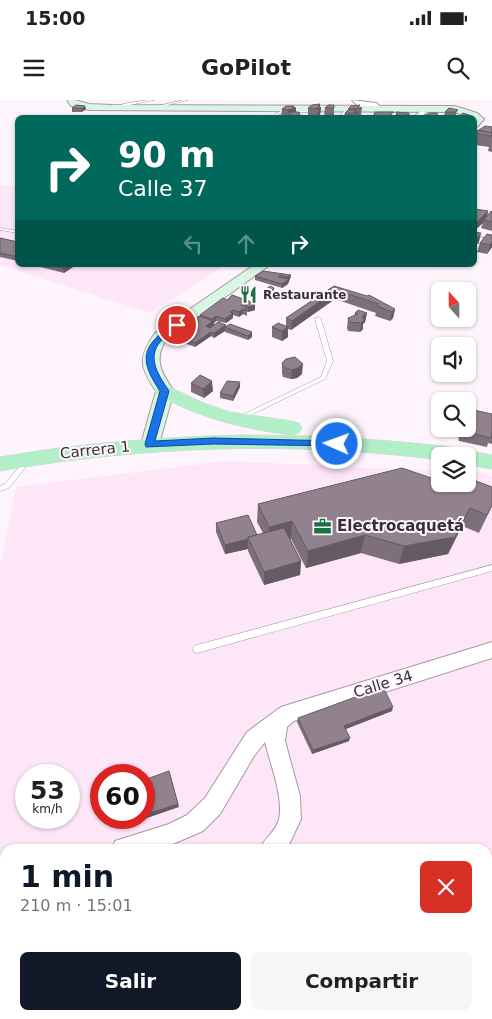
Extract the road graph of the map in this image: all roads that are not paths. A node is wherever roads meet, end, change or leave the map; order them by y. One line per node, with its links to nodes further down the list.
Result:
1 (187, 100): 3 (lane)
2 (72, 102): 3 (street)
3 (152, 104): 4 (street)
4 (351, 106): 5 (street); 7 (lane); 8 (lane)
5 (378, 107): 6 (street); 9 (street)
6 (428, 108): 10 (street); 11 (street)
7 (276, 115)
8 (342, 115)
9 (367, 115)
10 (419, 115)
11 (472, 115)
12 (0, 229): 13 (lane)
13 (15, 232)
14 (477, 239): 15 (street)
15 (492, 243)
16 (260, 267): 18 (street)
17 (318, 319): 19 (lane)
18 (165, 391): 19 (main road); 20 (street)
19 (236, 420): 21 (main road)
20 (150, 444): 21 (main road, Carrera 1); 23 (main road, Carrera 1)
21 (374, 446): 22 (main road, Carrera 1)
22 (431, 453)
23 (30, 458): 26 (main road, Carrera 1); 27 (lane)
24 (476, 459): 25 (main road)
25 (492, 462)
26 (0, 464)
27 (0, 489)
28 (492, 568): 29 (lane)
29 (197, 649)
30 (492, 650): 31 (street, Calle 34)
31 (277, 724): 32 (street, Calle 34); 33 (street)
32 (138, 844)
33 (276, 844)

